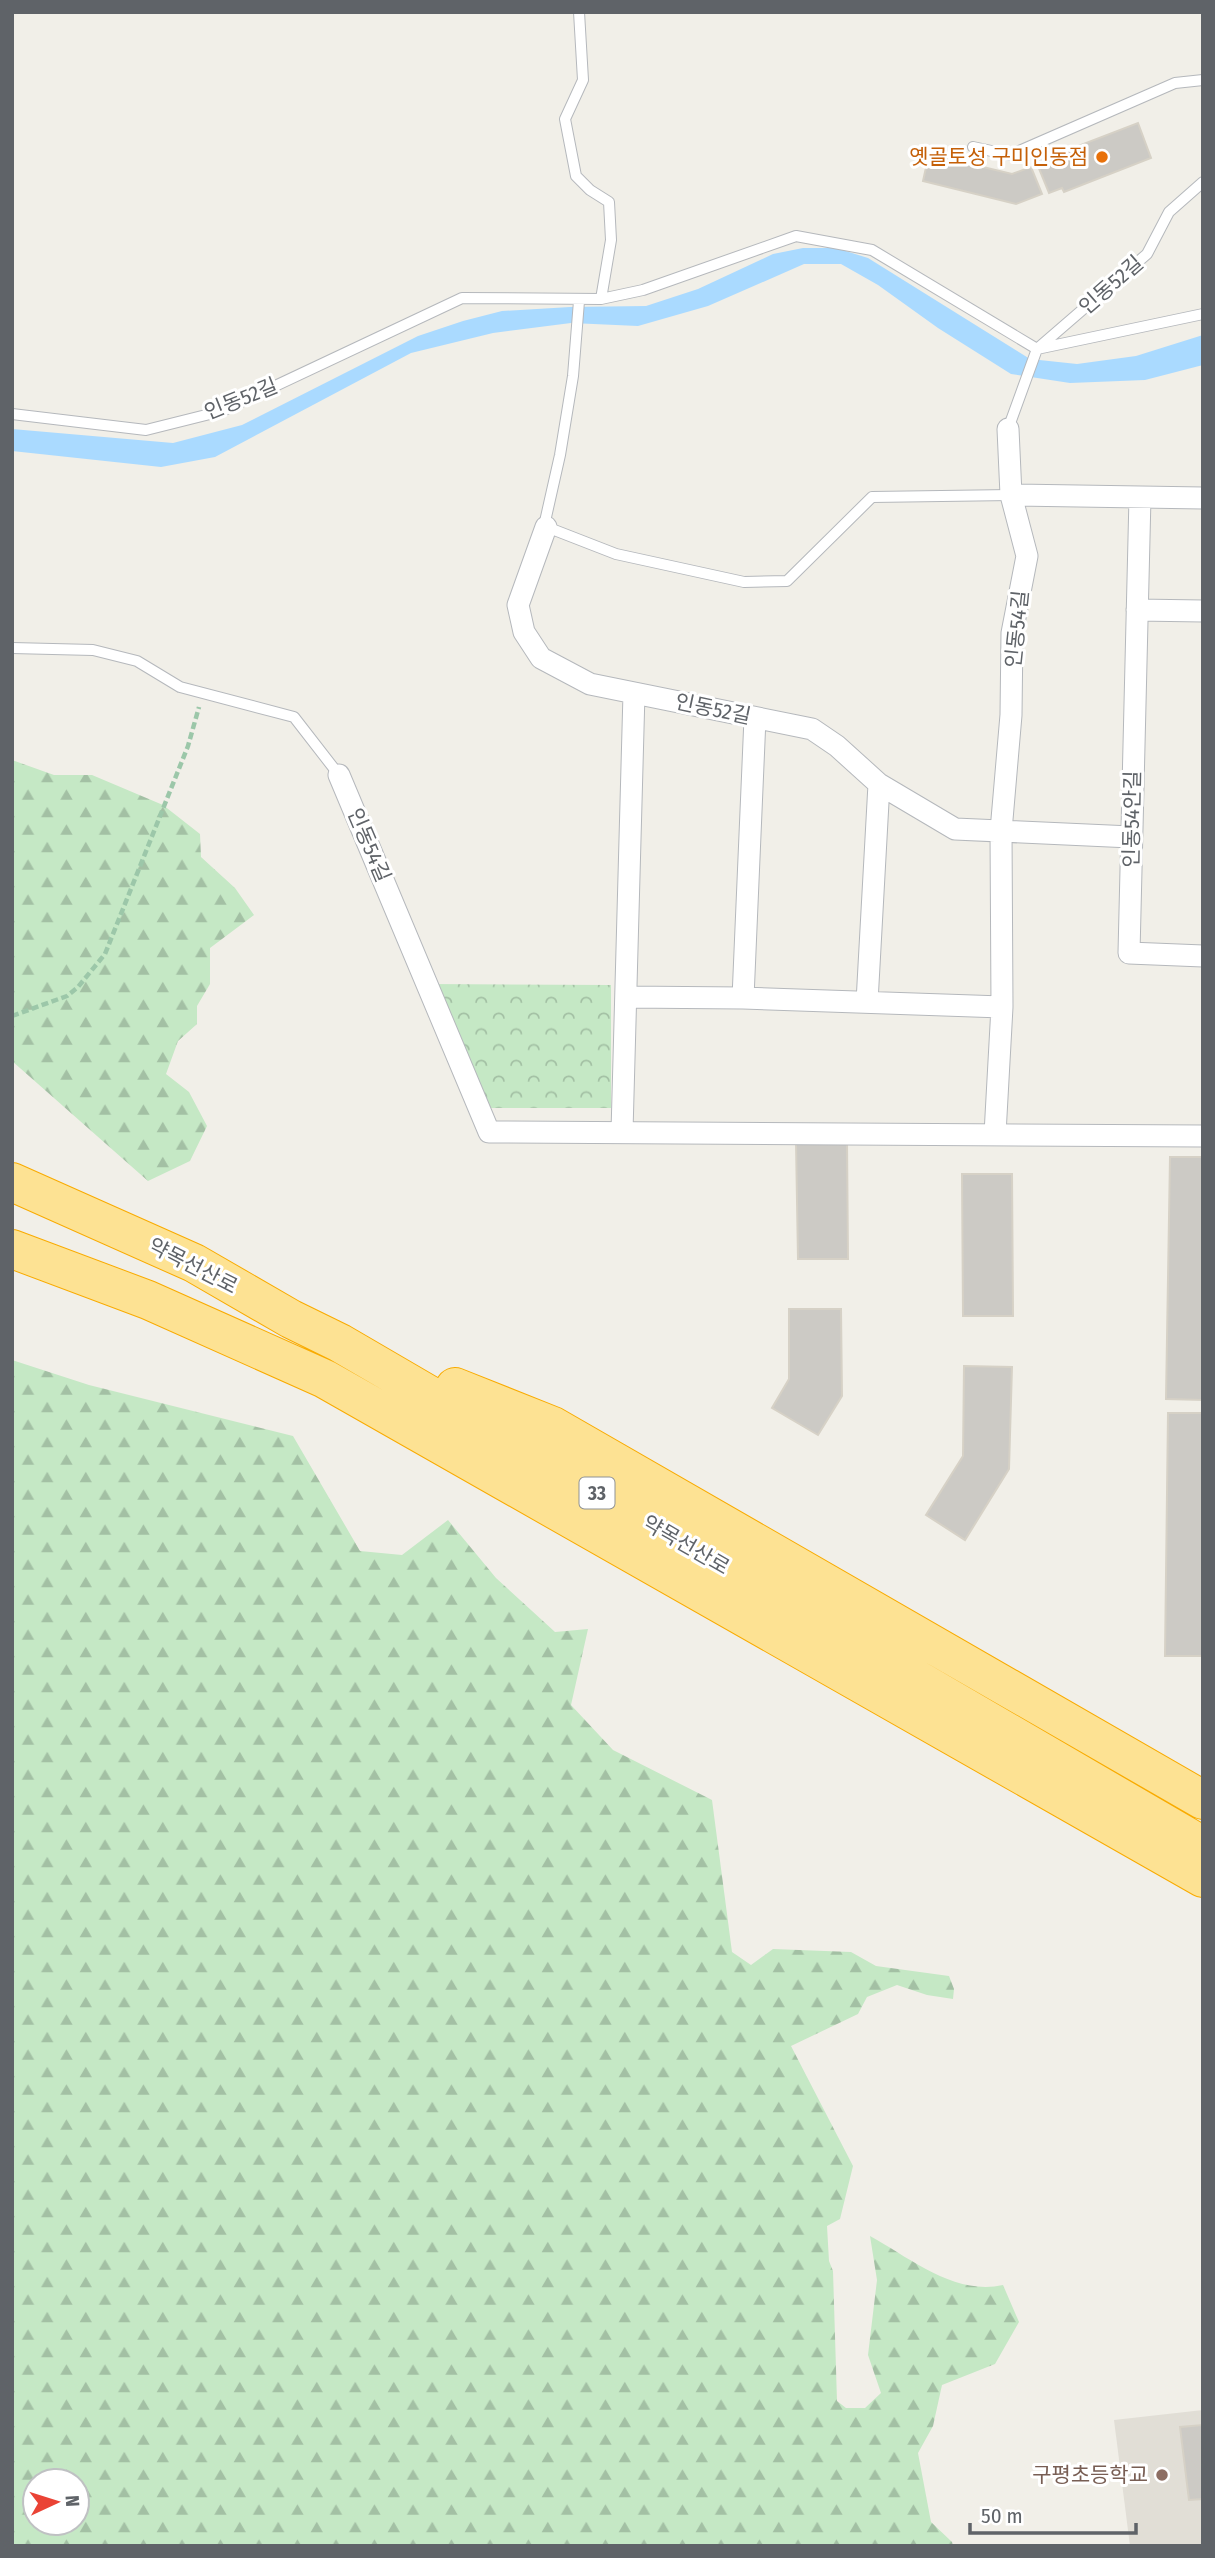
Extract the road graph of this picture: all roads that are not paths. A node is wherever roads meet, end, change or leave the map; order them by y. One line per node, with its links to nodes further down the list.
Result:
1 (579, 12): 5 (lane)
2 (1203, 80): 3 (lane)
3 (973, 147)
4 (1203, 182): 8 (lane, 인동52길)
5 (601, 299): 6 (lane, 인동52길); 8 (lane, 인동52길)
6 (579, 301): 9 (lane, 인동52길); 14 (lane, 인동52길)
7 (1203, 314): 8 (lane, 인동52길)
8 (1037, 349): 10 (lane)
9 (12, 414)
10 (1009, 429): 11 (street, 인동54길)
11 (1010, 495): 12 (street); 14 (lane); 22 (street, 인동54길)
12 (1140, 497): 13 (street); 15 (street, 인동54안길)
13 (1203, 498)
14 (546, 527): 18 (street, 인동52길)
15 (1137, 610): 16 (street); 23 (street, 인동54안길)
16 (1203, 611)
17 (12, 648): 20 (lane, 인동54길)
18 (634, 693): 19 (street, 인동52길); 25 (street)
19 (755, 718): 21 (street, 인동52길); 26 (street)
20 (339, 775): 29 (street, 인동54길)
21 (879, 783): 22 (street, 인동52길); 27 (street)
22 (1001, 831): 23 (street); 28 (street, 인동54길)
23 (1132, 837): 24 (street, 인동54안길)
24 (1203, 956)
25 (626, 997): 26 (street); 29 (street)
26 (743, 998): 27 (street)
27 (867, 1002): 28 (street)
28 (1002, 1007): 30 (street, 인동54길)
29 (622, 1132): 30 (street, 인동54길)
30 (995, 1134): 31 (street, 인동54길)
31 (1203, 1136)
32 (12, 1182): 34 (highway, 약목선산로 / 33)
33 (12, 1249): 35 (highway, 약목선산로 / 33)
34 (340, 1342): 36 (highway); 37 (highway, 약목선산로 / 33)
35 (325, 1379): 37 (highway, 약목선산로 / 33); 39 (highway)
36 (1203, 1800)
37 (1181, 1844): 38 (highway, 약목선산로 / 33)
38 (1203, 1878)
39 (1203, 1907)

